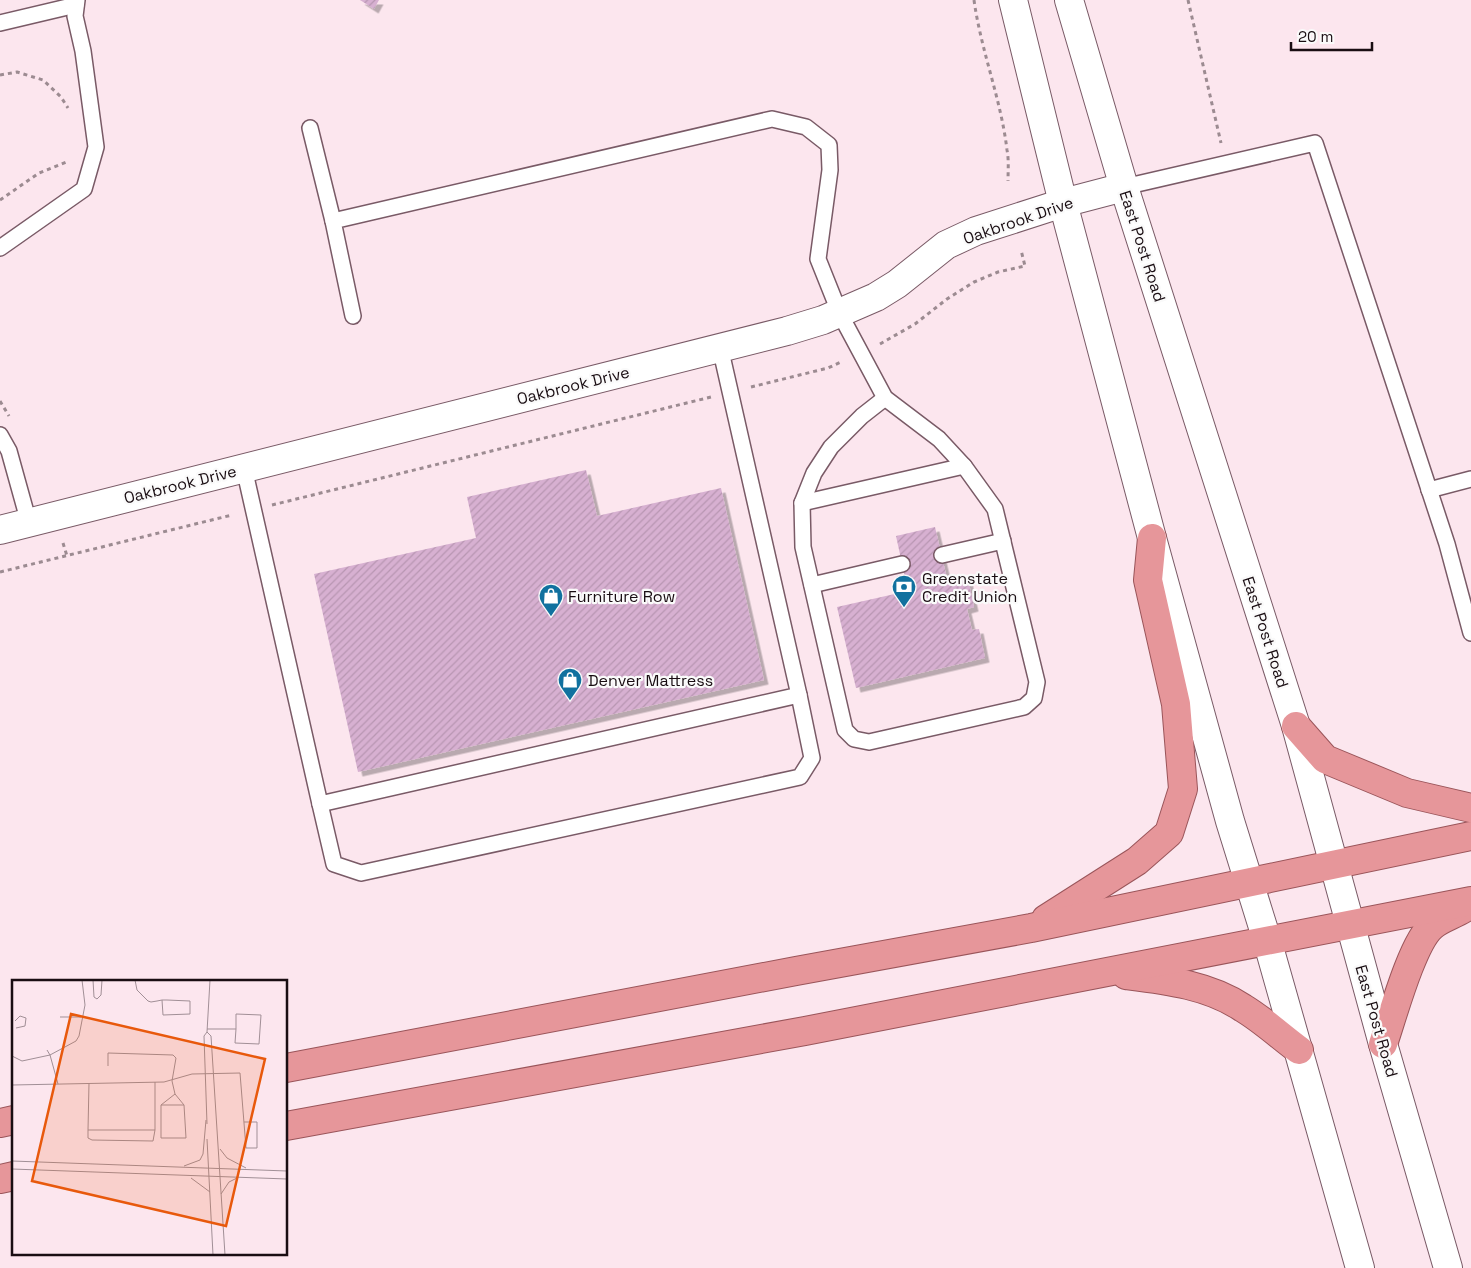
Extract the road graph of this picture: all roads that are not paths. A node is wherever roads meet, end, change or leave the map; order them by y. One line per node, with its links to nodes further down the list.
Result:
1 (1012, 0): 7 (main road)
2 (1069, 0): 6 (main road, East Post Road)
3 (76, 2): 4 (lane); 9 (lane)
4 (0, 23)
5 (310, 128): 8 (lane)
6 (1124, 187): 7 (main road, Oakbrook Drive); 18 (lane); 29 (main road, East Post Road)
7 (1063, 203): 10 (main road, Oakbrook Drive); 22 (main road)
8 (333, 221): 10 (lane); 11 (lane)
9 (0, 248)
10 (840, 314): 12 (main road, Oakbrook Drive); 13 (lane)
11 (353, 316)
12 (720, 347): 16 (main road, Oakbrook Drive); 28 (lane)
13 (885, 398): 15 (lane); 19 (lane)
14 (0, 435): 20 (lane)
15 (964, 466): 19 (lane); 23 (lane)
16 (244, 468): 20 (main road, Oakbrook Drive); 30 (lane)
17 (1471, 479): 18 (lane)
18 (1429, 490): 27 (lane)
19 (802, 503): 26 (lane)
20 (28, 523): 21 (main road, Oakbrook Drive)
21 (0, 530)
22 (1152, 538): 34 (main road); 38 (highway)
23 (1003, 541): 24 (lane); 26 (lane)
24 (942, 555)
25 (902, 564): 26 (lane)
26 (812, 585)
27 (1471, 634)
28 (799, 695): 30 (lane); 30 (lane)
29 (1296, 726): 31 (highway); 33 (main road, East Post Road)
30 (320, 804)
31 (1471, 808)
32 (1471, 836): 33 (highway)
33 (1333, 864): 34 (highway); 37 (main road, East Post Road)
34 (1249, 882): 38 (highway); 39 (main road)
35 (1471, 901): 37 (highway)
36 (1471, 905): 41 (highway)
37 (1349, 925): 39 (highway); 41 (main road, East Post Road)
38 (1031, 928): 43 (highway)
39 (1268, 940): 40 (highway); 42 (main road)
40 (1107, 972): 42 (highway); 44 (highway)
41 (1383, 1044): 46 (main road, East Post Road)
42 (1299, 1050): 45 (main road)
43 (288, 1068)
44 (288, 1126)
45 (1360, 1268)
46 (1448, 1268)

